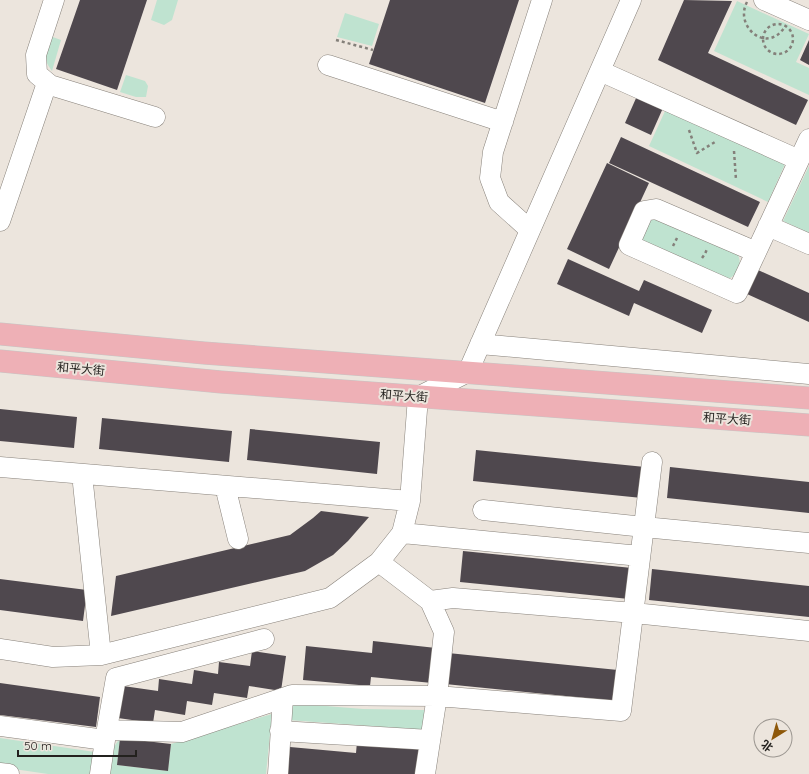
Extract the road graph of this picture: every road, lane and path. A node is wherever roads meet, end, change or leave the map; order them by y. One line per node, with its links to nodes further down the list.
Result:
1 (54, 0): 13 (street)
2 (542, 0): 15 (street)
3 (631, 0): 12 (street)
4 (749, 0): 8 (path)
5 (764, 0): 6 (street)
6 (787, 18): 7 (street); 8 (path); 8 (path); 8 (path)
7 (809, 20)
8 (763, 38)
9 (336, 40): 10 (path)
10 (373, 50)
11 (328, 65): 15 (street)
12 (600, 70): 17 (street); 21 (street)
13 (47, 83): 14 (street); 18 (street)
14 (155, 117)
15 (503, 122): 21 (street)
16 (809, 138): 17 (street)
17 (799, 160): 20 (street)
18 (0, 221)
19 (693, 225): 23 (street); 24 (path); 24 (street); 25 (path)
20 (768, 226): 22 (street); 23 (street)
21 (530, 230): 27 (street)
22 (809, 244)
23 (756, 252): 25 (street)
24 (666, 261): 25 (street)
25 (685, 270)
26 (0, 334): 29 (main road)
27 (480, 344): 29 (street); 30 (street)
28 (0, 361): 31 (main road, 和平大街)
29 (468, 372): 31 (street); 32 (main road)
30 (809, 374)
31 (418, 397): 33 (main road, 和平大街); 38 (street)
32 (809, 398)
33 (809, 425)
34 (652, 462): 40 (street)
35 (0, 467): 36 (street)
36 (82, 474): 37 (street); 51 (street)
37 (225, 486): 38 (street); 42 (street)
38 (410, 501): 41 (street)
39 (483, 510): 40 (street)
40 (644, 528): 43 (street); 44 (street)
41 (402, 533): 44 (street); 45 (street)
42 (238, 539)
43 (809, 543)
44 (640, 556): 47 (street)
45 (379, 562): 46 (street); 51 (street)
46 (430, 601): 47 (street); 52 (street)
47 (634, 613): 48 (street); 52 (street)
48 (809, 631)
49 (264, 639): 56 (street)
50 (0, 649): 51 (street)
51 (101, 655)
52 (437, 696): 53 (street); 57 (street)
53 (283, 698): 55 (street); 56 (street)
54 (0, 726): 56 (street)
55 (280, 731): 57 (street); 61 (street)
56 (106, 735): 60 (street)
57 (430, 740): 62 (street)
58 (0, 773): 59 (street)
59 (9, 774)
60 (100, 774)
61 (278, 774)
62 (425, 774)

